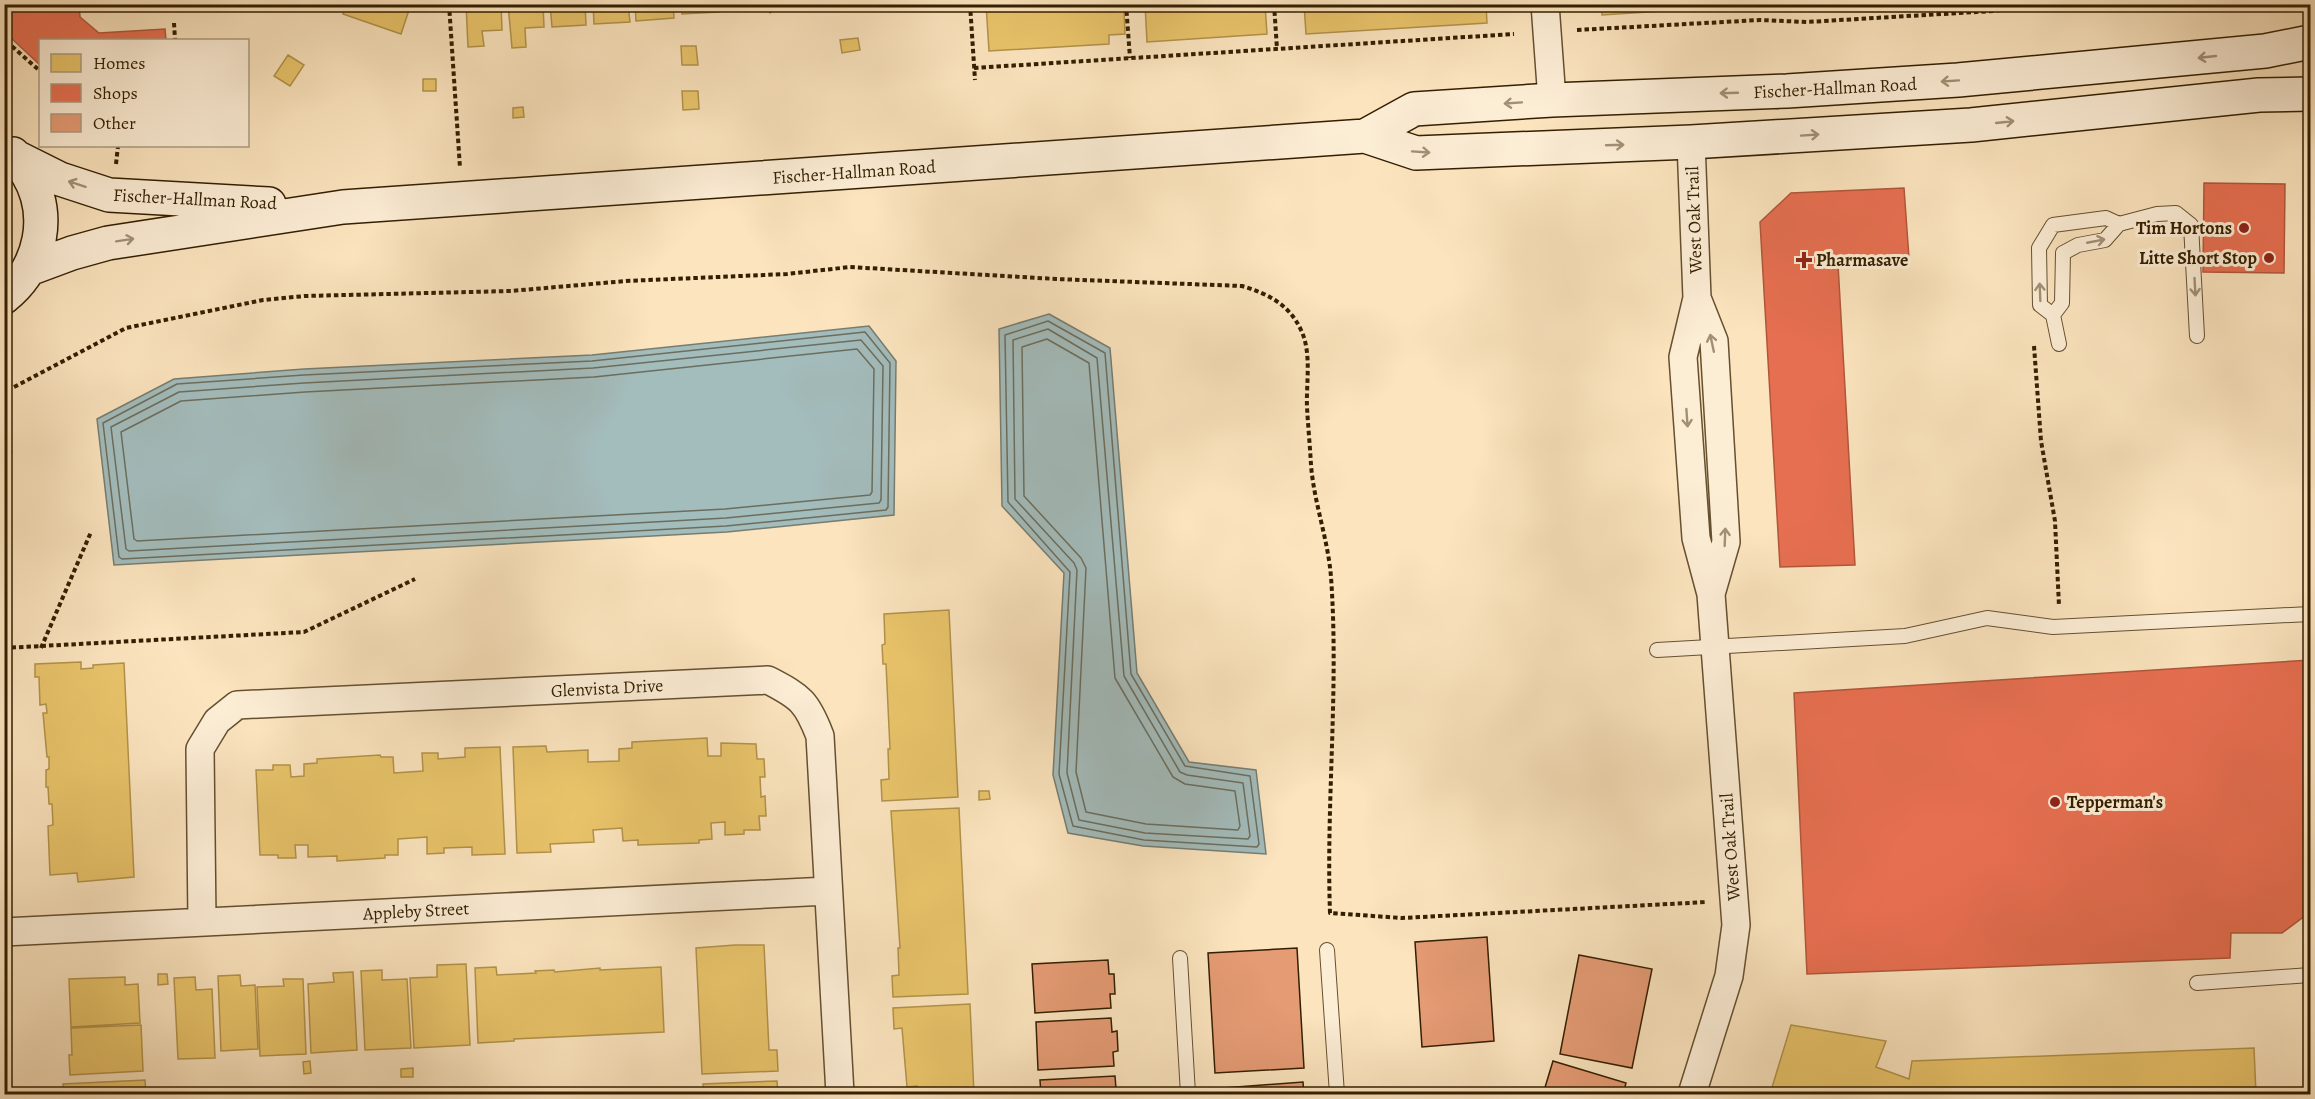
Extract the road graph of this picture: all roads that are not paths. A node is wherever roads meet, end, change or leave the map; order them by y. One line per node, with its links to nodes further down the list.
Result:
1 (1545, 4): 5 (street)
2 (2310, 42): 3 (main road, Fischer-Hallman Road, one-way to 3)
3 (1787, 91): 5 (main road, Fischer-Hallman Road, one-way to 5); 7 (main road)
4 (2310, 94): 7 (main road, Fischer-Hallman Road, one-way to 4)
5 (1552, 100): 6 (main road, Fischer-Hallman Road, one-way to 6)
6 (1365, 136): 7 (main road, Fischer-Hallman Road, one-way to 7); 9 (main road, Fischer-Hallman Road)
7 (1691, 142): 16 (street, West Oak Trail)
8 (11, 153): 9 (main road, Fischer-Hallman Road, one-way to 8); 11 (main road)
9 (343, 207): 11 (main road, Fischer-Hallman Road, one-way to 9)
10 (2119, 224): 12 (lane, one-way to 10); 12 (lane, one-way to 10); 13 (lane, one-way to 13)
11 (13, 291)
12 (2053, 315): 14 (lane)
13 (2197, 336)
14 (2059, 344)
15 (2310, 614): 16 (lane)
16 (1715, 646): 17 (lane); 28 (street, West Oak Trail)
17 (1656, 650)
18 (827, 891): 19 (street, Appleby Street); 19 (street, Glenvista Drive); 25 (street, Glenvista Drive)
19 (202, 921): 20 (street, Appleby Street)
20 (4, 932)
21 (1327, 950): 27 (lane)
22 (1180, 958): 26 (lane)
23 (2310, 975): 24 (lane)
24 (2197, 982)
25 (840, 1095)
26 (1188, 1095)
27 (1337, 1095)
28 (1692, 1095)

